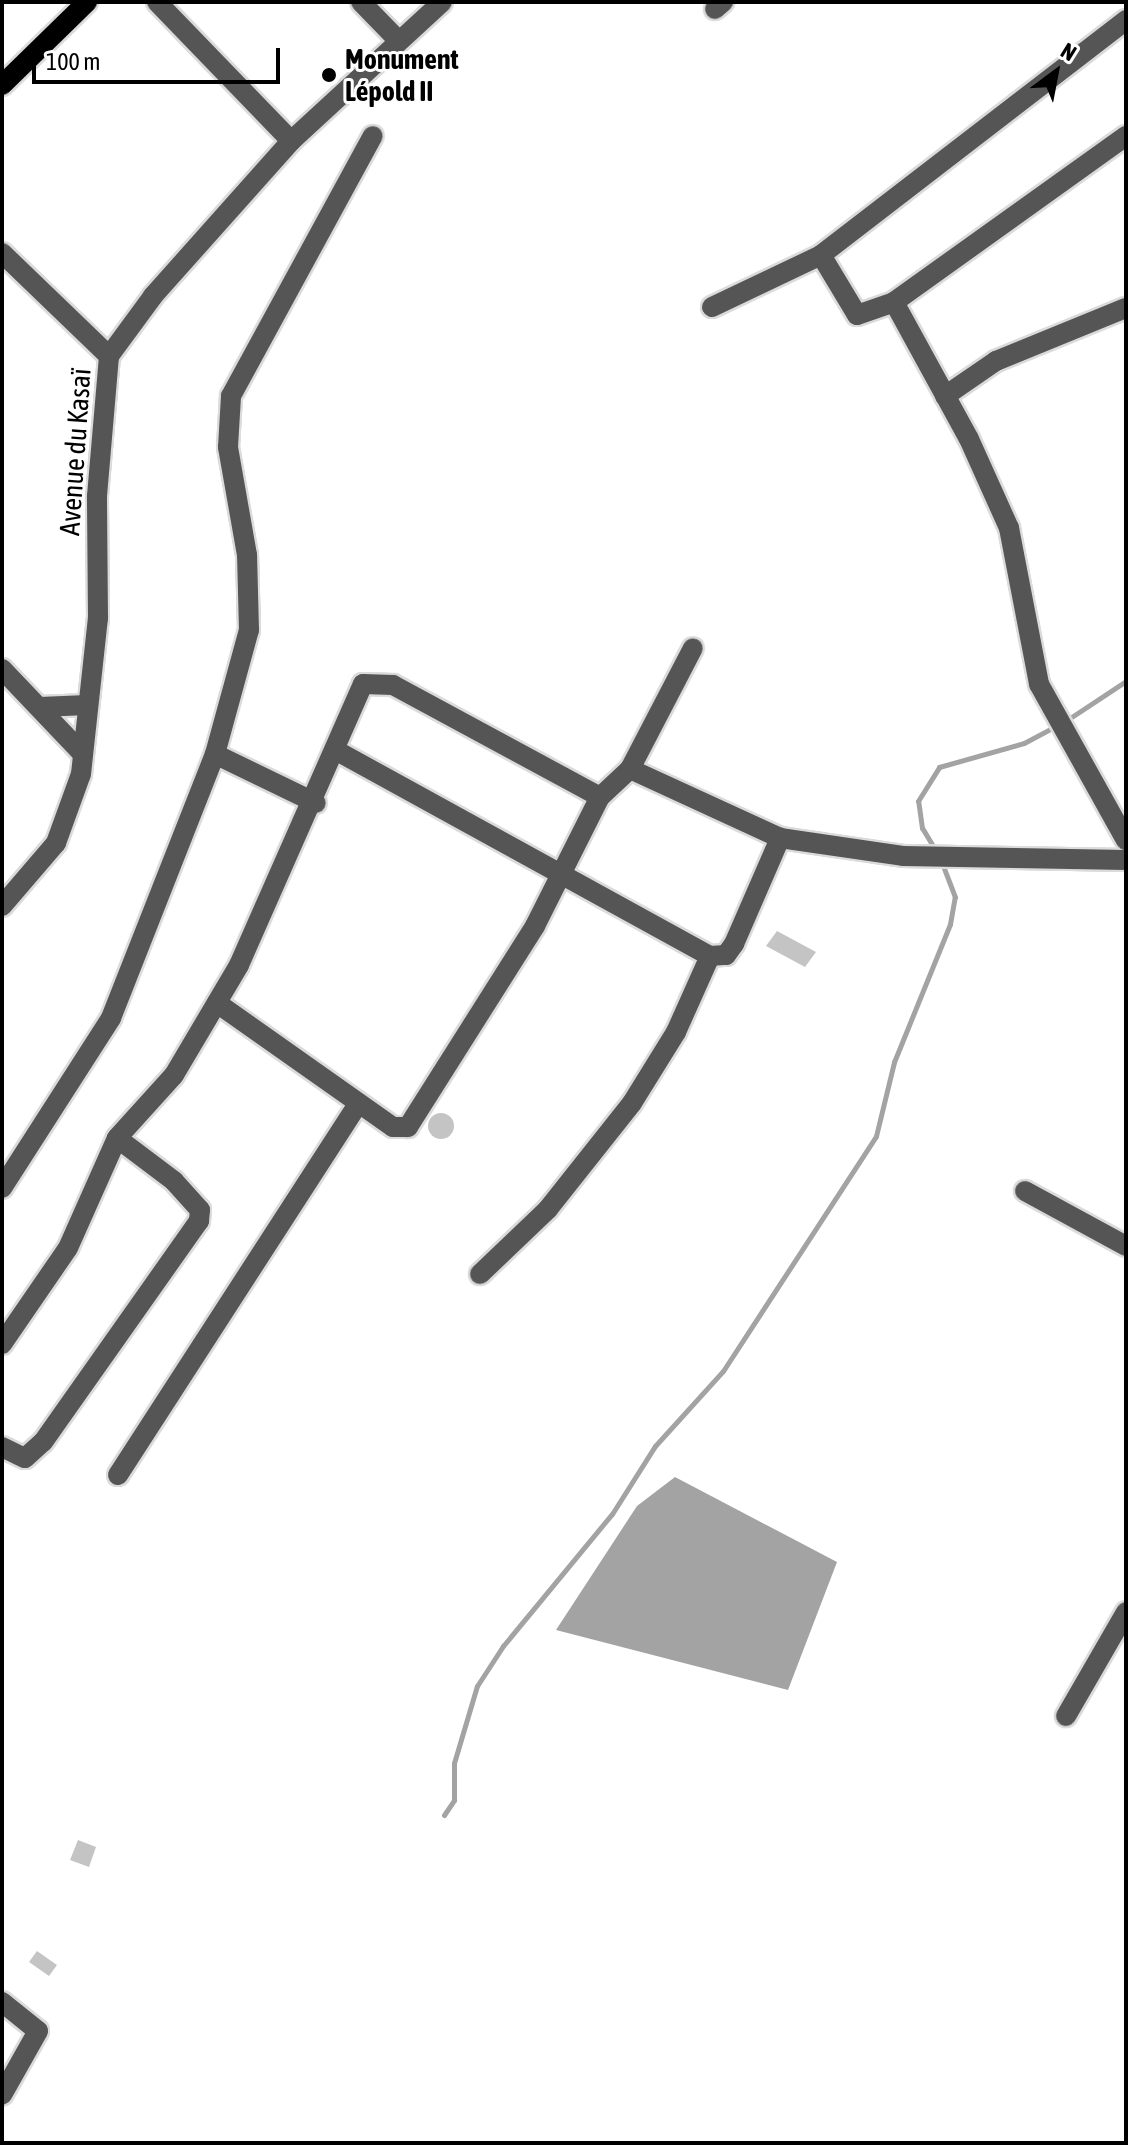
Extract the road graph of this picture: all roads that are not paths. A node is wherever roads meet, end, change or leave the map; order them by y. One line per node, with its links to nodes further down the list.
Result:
1 (87, 2): 7 (main road)
2 (157, 2): 10 (street)
3 (361, 2): 6 (street)
4 (442, 2): 6 (street, Avenue du Kasaï)
5 (1126, 20): 12 (street)
6 (397, 39): 10 (street, Avenue du Kasaï)
7 (2, 85)
8 (373, 136): 24 (street)
9 (1126, 136): 13 (street)
10 (291, 141): 16 (street, Avenue du Kasaï)
11 (2, 253): 16 (street)
12 (821, 255): 13 (street); 14 (street)
13 (894, 302): 17 (street)
14 (712, 307)
15 (1126, 308): 17 (street)
16 (109, 356): 20 (street, Avenue du Kasaï)
17 (945, 396): 29 (street)
18 (693, 648): 25 (street)
19 (2, 669): 21 (street)
20 (87, 705): 21 (street); 23 (street, Avenue du Kasaï)
21 (40, 707): 23 (street)
22 (337, 751): 26 (street); 27 (street); 31 (street)
23 (82, 753): 32 (street, Avenue du Kasaï)
24 (215, 754): 27 (street); 37 (street)
25 (630, 769): 26 (street); 28 (street)
26 (600, 797): 31 (street)
27 (316, 803): 34 (street)
28 (780, 838): 30 (street); 33 (street)
29 (1126, 840)
30 (1126, 860)
31 (562, 871): 33 (street); 35 (street)
32 (2, 906)
33 (710, 956): 40 (street)
34 (217, 1003): 35 (street); 36 (street)
35 (358, 1104): 43 (street)
36 (117, 1138): 41 (street); 42 (street)
37 (2, 1188)
38 (1025, 1191): 39 (street)
39 (1126, 1246)
40 (480, 1274)
41 (2, 1344)
42 (2, 1447)
43 (118, 1475)
44 (1126, 1612): 45 (street)
45 (1066, 1716)
46 (2, 2002): 47 (street)
47 (2, 2095)

